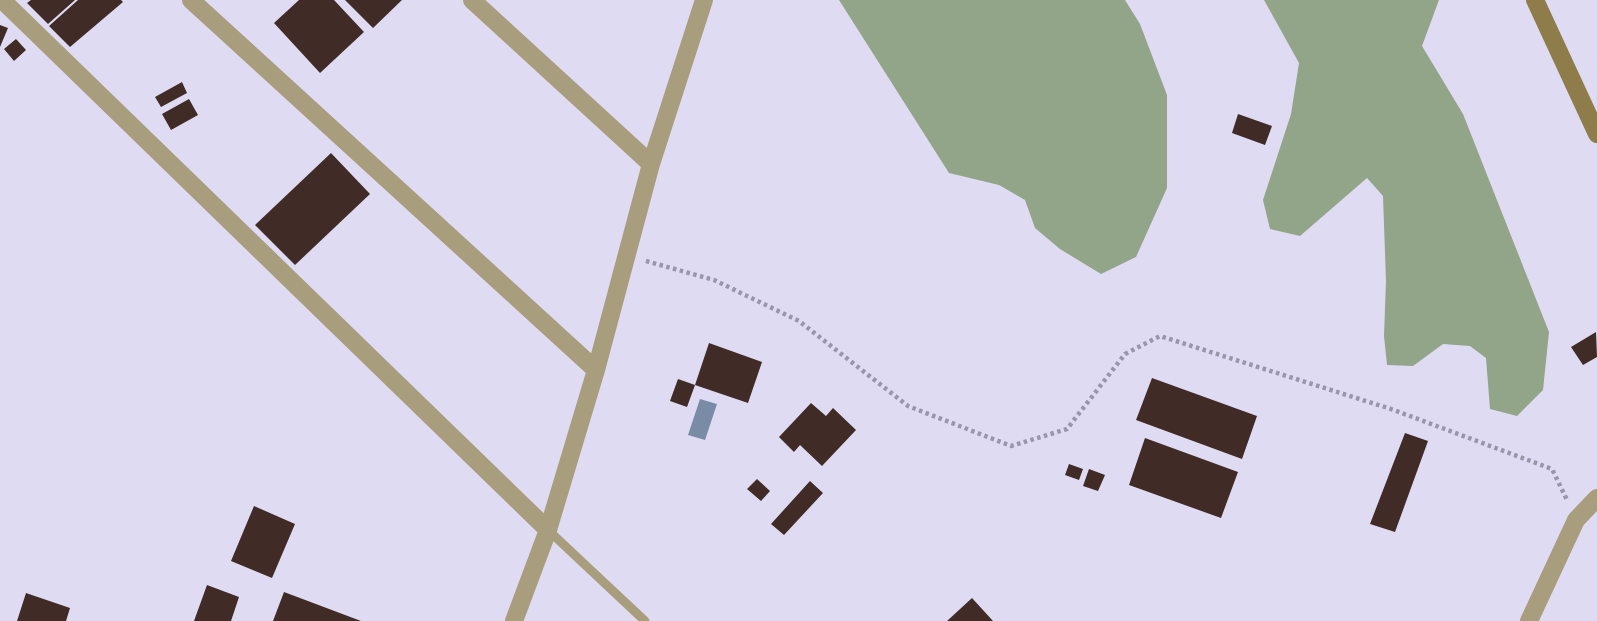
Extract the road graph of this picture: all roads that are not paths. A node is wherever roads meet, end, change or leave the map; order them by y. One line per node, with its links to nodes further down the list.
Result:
1 (2, 0): 10 (street)
2 (191, 0): 8 (street)
3 (472, 0): 7 (street)
4 (704, 0): 7 (street)
5 (1535, 0): 6 (main road)
6 (1597, 134)
7 (651, 164): 8 (street)
8 (596, 370): 10 (street)
9 (1597, 498): 13 (street)
10 (548, 530): 11 (street); 12 (lane)
11 (514, 621)
12 (645, 621)
13 (1529, 621)

